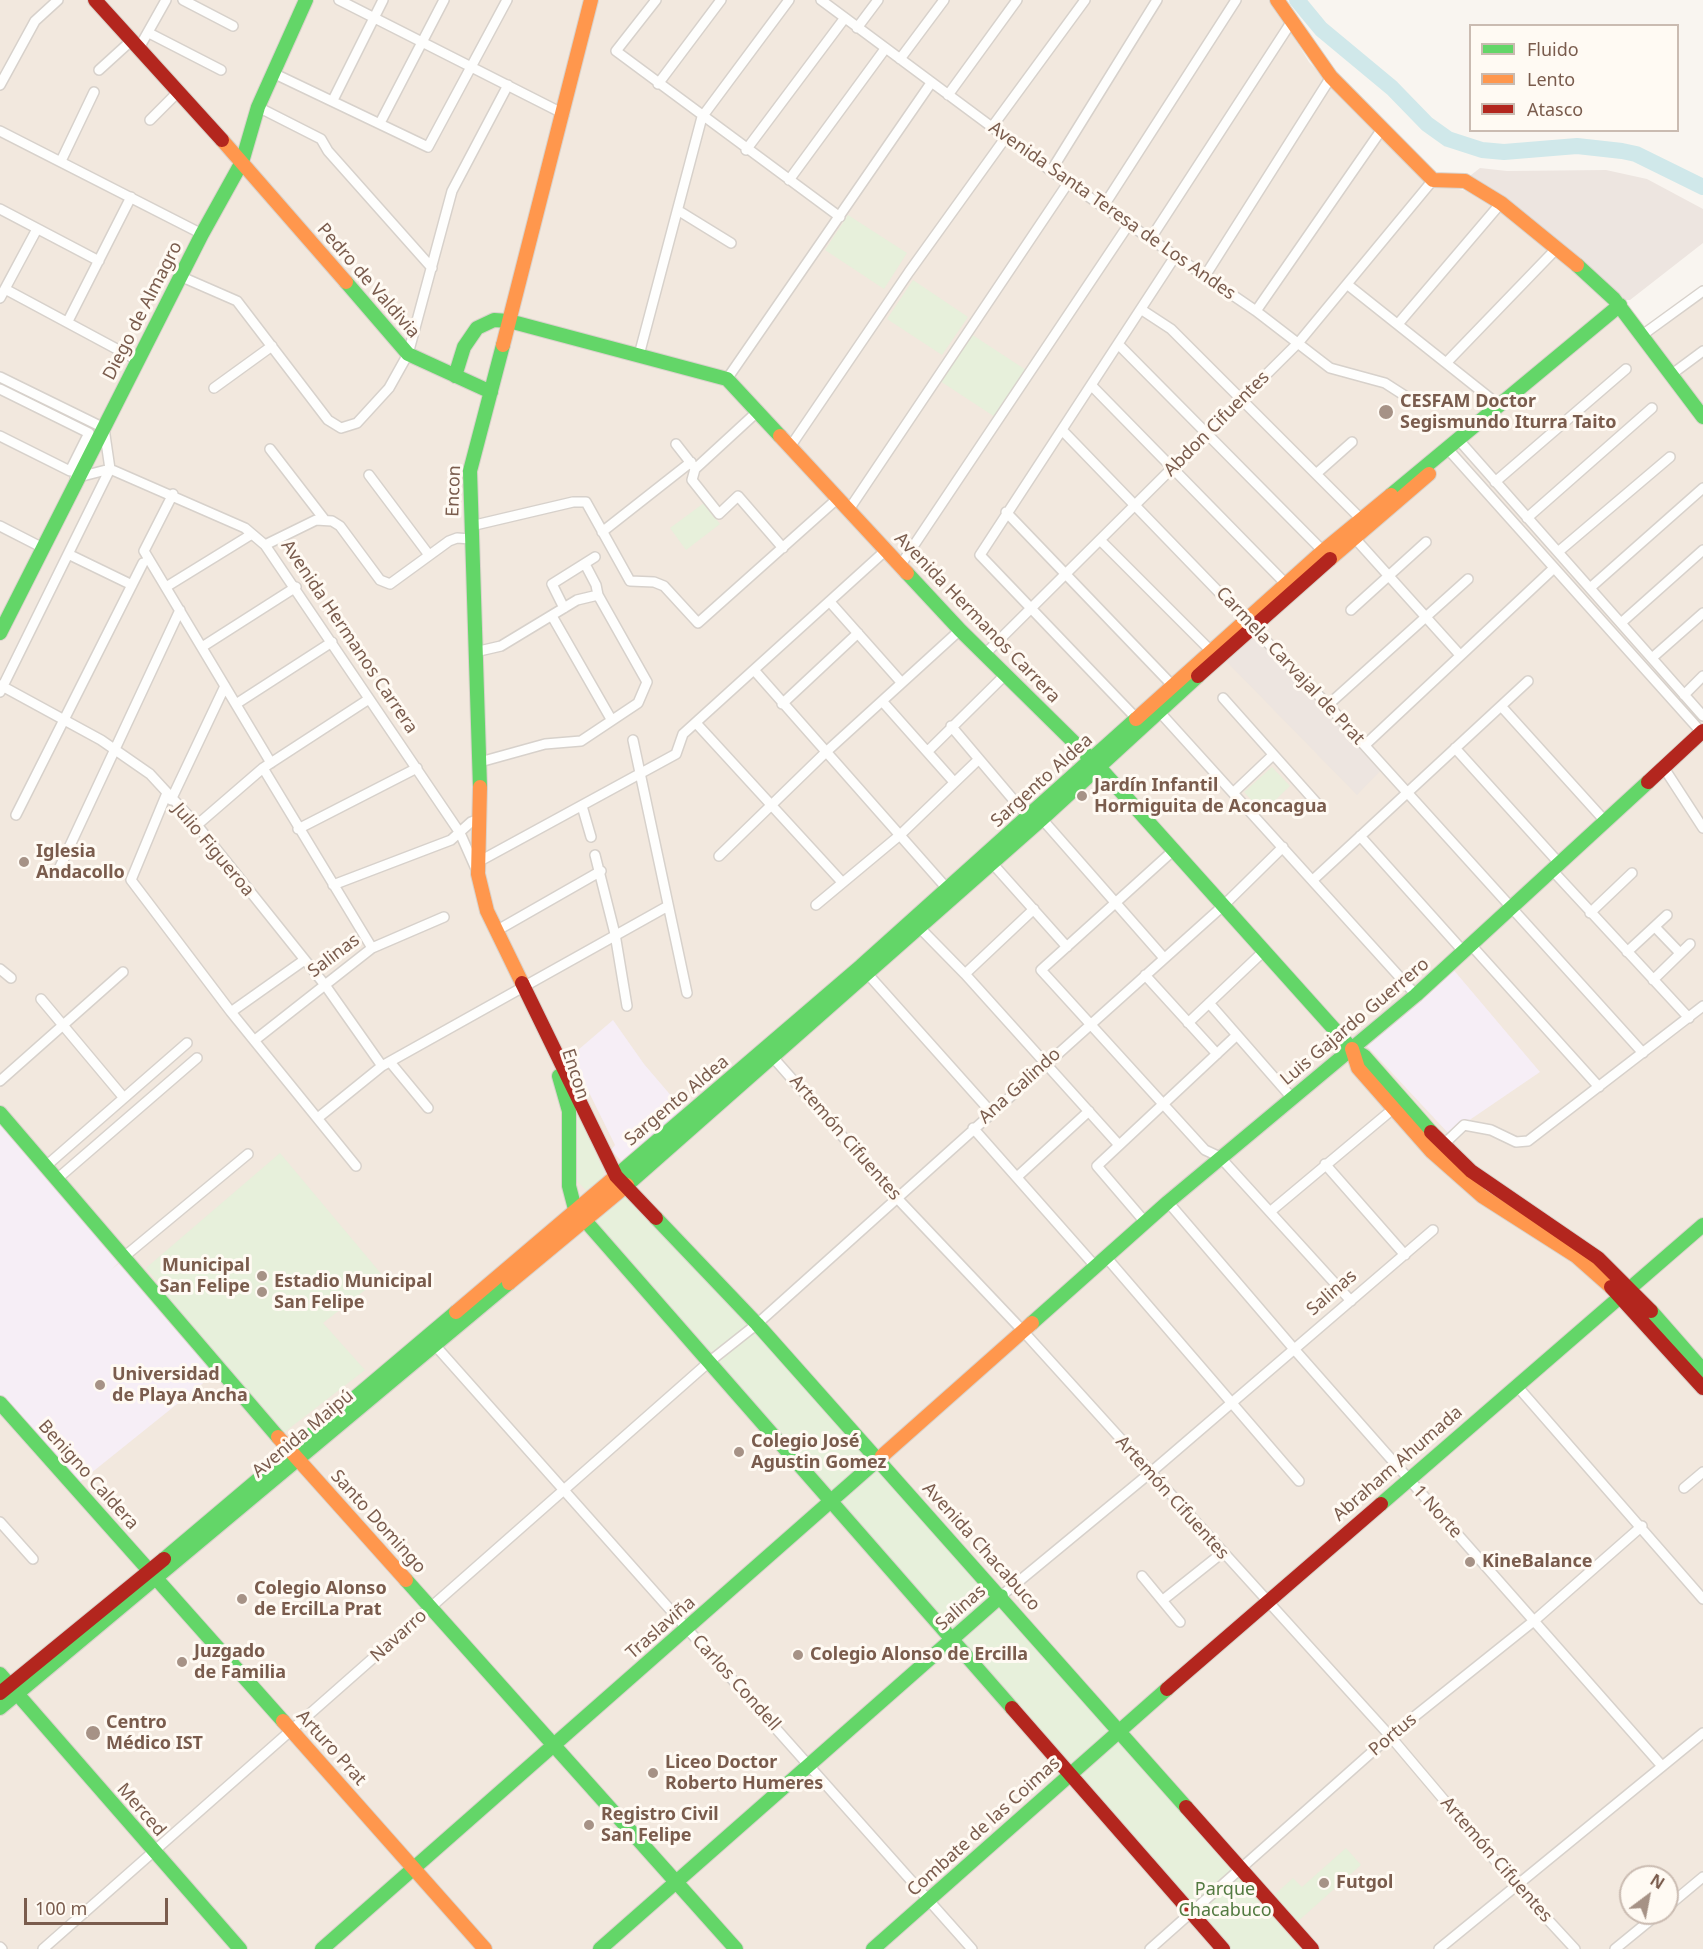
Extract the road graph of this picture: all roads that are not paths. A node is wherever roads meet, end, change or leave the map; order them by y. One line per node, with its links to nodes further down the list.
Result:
1 (58, 0): 40 (street)
2 (95, 0): 29 (street, Pedro de Valdivia)
3 (166, 0): 27 (street)
4 (183, 0): 25 (street)
5 (306, 0): 35 (street, Diego de Almagro)
6 (339, 0): 22 (street)
7 (383, 0): 22 (street)
8 (444, 0): 28 (street)
9 (507, 0): 32 (street)
10 (591, 0): 46 (street, Encon)
11 (656, 0): 38 (street)
12 (721, 0): 38 (street)
13 (789, 0): 47 (street)
14 (821, 0): 23 (street, Avenida Santa Teresa de Los Andes)
15 (878, 0): 26 (street)
16 (944, 0): 31 (street)
17 (1017, 0): 43 (street)
18 (1085, 0): 50 (street)
19 (1157, 0): 57 (street)
20 (1236, 0): 63 (street)
21 (1278, 0): 24 (street)
22 (374, 18): 28 (street); 44 (street)
23 (844, 19): 26 (street, Avenida Santa Teresa de Los Andes); 54 (street)
24 (1292, 21): 36 (street); 70 (street)
25 (233, 26)
26 (857, 28): 30 (street, Avenida Santa Teresa de Los Andes)
27 (149, 33): 29 (street); 34 (street)
28 (422, 42): 32 (street); 49 (street)
29 (136, 44): 33 (street); 41 (street, Pedro de Valdivia)
30 (885, 48): 31 (street, Avenida Santa Teresa de Los Andes); 58 (street)
31 (900, 59): 37 (street, Avenida Santa Teresa de Los Andes)
32 (470, 68): 39 (street); 49 (street)
33 (99, 70)
34 (221, 70)
35 (273, 74): 44 (street); 45 (street, Diego de Almagro)
36 (1330, 77): 51 (street); 76 (street)
37 (931, 83): 43 (street, Avenida Santa Teresa de Los Andes); 66 (street)
38 (658, 84): 47 (street)
39 (508, 85): 46 (street); 75 (street)
40 (0, 86)
41 (179, 91): 48 (street); 56 (street, Pedro de Valdivia)
42 (94, 92): 55 (street)
43 (948, 95): 50 (street, Avenida Santa Teresa de Los Andes)
44 (333, 100): 49 (street)
45 (258, 107): 56 (street, Diego de Almagro); 75 (street)
46 (564, 114): 86 (street, Encon)
47 (702, 117): 54 (street); 65 (street)
48 (150, 120)
49 (380, 123)
50 (992, 127): 53 (street, Avenida Santa Teresa de Los Andes)
51 (1382, 129): 59 (street); 84 (street)
52 (0, 131): 55 (street)
53 (1006, 137): 57 (street, Avenida Santa Teresa de Los Andes); 120 (street)
54 (746, 150): 58 (street)
55 (61, 161): 61 (street)
56 (242, 162): 69 (street, Diego de Almagro); 93 (street, Pedro de Valdivia)
57 (1051, 171): 60 (street, Avenida Santa Teresa de Los Andes)
58 (789, 180): 66 (street)
59 (1433, 180): 62 (street); 78 (street, Abdon Cifuentes)
60 (1068, 183): 63 (street, Avenida Santa Teresa de Los Andes); 134 (street)
61 (131, 197): 69 (street); 74 (street)
62 (1501, 203): 72 (street); 87 (street)
63 (1104, 207): 67 (street, Avenida Santa Teresa de Los Andes)
64 (0, 209): 68 (street)
65 (679, 211): 71 (street); 94 (street)
66 (840, 217): 101 (street)
67 (1128, 224): 70 (street, Avenida Santa Teresa de Los Andes); 158 (street)
68 (37, 229): 74 (street); 79 (street)
69 (202, 234): 77 (street, Diego de Almagro)
70 (1150, 238): 73 (street, Avenida Santa Teresa de Los Andes)
71 (731, 243)
72 (1558, 247): 82 (street); 96 (street)
73 (1176, 255): 76 (street, Avenida Santa Teresa de Los Andes); 83 (street)
74 (99, 261): 85 (street)
75 (432, 268): 93 (street)
76 (1205, 276): 84 (street, Avenida Santa Teresa de Los Andes)
77 (182, 277): 91 (street); 95 (street, Diego de Almagro)
78 (1348, 285): 87 (street); 89 (street, Abdon Cifuentes)
79 (5, 289): 81 (street); 85 (street)
80 (1703, 291): 88 (street)
81 (0, 298)
82 (1620, 305): 88 (street); 109 (street, Sargento Aldea)
83 (1142, 310): 90 (street); 106 (street)
84 (1256, 311): 89 (street, Avenida Santa Teresa de Los Andes)
85 (68, 321): 95 (street)
86 (509, 321): 94 (street); 99 (street); 105 (street, Encon)
87 (1398, 324): 96 (street)
88 (1641, 336): 98 (street)
89 (1299, 342): 106 (street, Abdon Cifuentes); 107 (street, Avenida Santa Teresa de Los Andes)
90 (1119, 345): 102 (street); 114 (street)
91 (272, 346): 93 (street); 103 (street)
92 (1703, 351): 98 (street)
93 (408, 354): 99 (street, Pedro de Valdivia)
94 (639, 355): 101 (street)
95 (139, 361): 112 (street, Diego de Almagro)
96 (1447, 363): 109 (street)
97 (1626, 369): 129 (street)
98 (1672, 374): 111 (street)
99 (455, 376): 105 (street, Pedro de Valdivia)
100 (0, 377): 112 (street)
101 (727, 379): 110 (street, Avenida Hermanos Carrera)
102 (1091, 385): 113 (street); 124 (street)
103 (214, 388)
104 (0, 389): 115 (street)
105 (491, 392): 141 (street, Encon)
106 (1243, 399): 114 (street, Abdon Cifuentes); 126 (street)
107 (1413, 401)
108 (1652, 408): 136 (street)
109 (1496, 409): 119 (street, Sargento Aldea)
110 (758, 412): 120 (street, Avenida Hermanos Carrera); 123 (street)
111 (1702, 412)
112 (104, 428): 125 (street); 128 (street, Diego de Almagro)
113 (1062, 430): 133 (street, Carmela Carvajal de Prat); 135 (street)
114 (1207, 434): 124 (street, Abdon Cifuentes); 151 (street)
115 (0, 436)
116 (0, 442): 128 (street)
117 (1352, 442): 126 (street)
118 (676, 444): 123 (street)
119 (1454, 446): 129 (street); 138 (street, Sargento Aldea); 143 (street, Sargento Aldea); 159 (street)
120 (790, 447): 132 (street, Avenida Hermanos Carrera)
121 (270, 450): 137 (street)
122 (1670, 457): 152 (street)
123 (693, 466): 140 (street); 148 (street)
124 (1173, 467): 133 (street, Abdon Cifuentes); 163 (street)
125 (110, 469): 128 (street); 131 (street, Avenida Hermanos Carrera); 153 (street)
126 (1316, 474): 138 (street)
127 (369, 475): 154 (street)
128 (78, 480): 147 (street, Diego de Almagro)
129 (1495, 482): 136 (street)
130 (1703, 488): 167 (street)
131 (172, 494): 142 (street, Avenida Hermanos Carrera); 165 (street)
132 (837, 499): 134 (street, Avenida Hermanos Carrera); 148 (street)
133 (1136, 504): 144 (street, Abdon Cifuentes); 177 (street, Carmela Carvajal de Prat)
134 (848, 511): 150 (street, Avenida Hermanos Carrera)
135 (1006, 512): 160 (street); 171 (street)
136 (1527, 518): 152 (street)
137 (324, 519): 146 (street); 154 (street)
138 (1361, 519): 143 (street, Sargento Aldea)
139 (0, 526): 147 (street)
140 (602, 532): 141 (street); 148 (street)
141 (471, 533): 154 (street); 185 (street, Encon)
142 (252, 534): 146 (street, Avenida Hermanos Carrera); 165 (street)
143 (1351, 534): 151 (street, Sargento Aldea); 161 (street); 177 (street, Sargento Aldea)
144 (1100, 540): 160 (street, Abdon Cifuentes); 184 (street)
145 (1426, 542): 161 (street)
146 (265, 545): 166 (street, Avenida Hermanos Carrera)
147 (43, 548): 180 (street, Diego de Almagro)
148 (783, 548)
149 (1703, 549): 178 (street)
150 (885, 551): 158 (street, Avenida Hermanos Carrera); 169 (street)
151 (1323, 551): 163 (street, Sargento Aldea)
152 (1558, 552): 167 (street)
153 (68, 554): 164 (street); 196 (street)
154 (429, 555)
155 (595, 557): 157 (street)
156 (143, 563): 164 (street)
157 (585, 564): 168 (street); 170 (street)
158 (900, 566): 179 (street, Avenida Hermanos Carrera)
159 (1554, 568): 187 (street); 212 (street)
160 (1065, 575): 171 (street, Abdon Cifuentes); 195 (street)
161 (1388, 576): 173 (street); 176 (street)
162 (1468, 579): 176 (street)
163 (1286, 584): 177 (street, Sargento Aldea)
164 (132, 585): 207 (street)
165 (166, 587): 172 (street)
166 (296, 587): 182 (street, Avenida Hermanos Carrera); 183 (street)
167 (1590, 588): 178 (street)
168 (598, 595): 170 (street); 208 (street)
169 (830, 602): 181 (street); 189 (street)
170 (564, 608): 175 (street)
171 (1031, 609): 186 (street, Abdon Cifuentes); 209 (street)
172 (180, 610): 183 (street); 215 (street)
173 (1351, 610)
174 (1703, 613): 188 (street)
175 (552, 615): 185 (street); 208 (street)
176 (1425, 617): 187 (street); 203 (street)
177 (1250, 622): 184 (street, Sargento Aldea); 203 (street, Carmela Carvajal de Prat); 205 (street, Sargento Aldea)
178 (1621, 623): 188 (street)
179 (960, 630): 186 (street, Avenida Hermanos Carrera); 193 (street)
180 (0, 633)
181 (858, 633): 193 (street); 202 (street)
182 (332, 642): 199 (street, Avenida Hermanos Carrera); 201 (street)
183 (202, 647): 194 (street)
184 (1210, 651): 195 (street, Sargento Aldea)
185 (475, 652): 221 (street, Encon)
186 (985, 654): 190 (street, Avenida Hermanos Carrera)
187 (1460, 655): 214 (street)
188 (1652, 658): 197 (street)
189 (754, 670): 202 (street); 210 (street)
190 (1005, 675): 211 (street); 222 (street, Avenida Hermanos Carrera)
191 (1703, 676): 197 (street)
192 (1527, 681): 204 (street)
193 (901, 682): 200 (street)
194 (225, 686): 201 (street); 230 (street)
195 (1173, 686): 205 (street, Sargento Aldea)
196 (1, 688): 207 (street, Julio Figueroa)
197 (1684, 695): 206 (street)
198 (1223, 698): 219 (street)
199 (369, 699): 223 (street); 224 (street, Avenida Hermanos Carrera)
200 (882, 701): 217 (street); 218 (street)
201 (236, 704): 223 (street)
202 (782, 704): 218 (street)
203 (1328, 705): 214 (street, Carmela Carvajal de Prat)
204 (1501, 706): 216 (street); 237 (street)
205 (1156, 708): 209 (street, Sargento Aldea); 222 (street, Sargento Aldea); 228 (street)
206 (1703, 716)
207 (65, 719): 215 (street, Julio Figueroa); 234 (street)
208 (610, 719): 221 (street)
209 (1137, 719): 222 (street, Sargento Aldea)
210 (696, 723): 226 (street); 231 (street)
211 (951, 726): 217 (street); 220 (street)
212 (1702, 733): 225 (street, Luis Gajardo Guerrero)
213 (633, 740): 226 (street)
214 (1365, 745): 229 (street, Carmela Carvajal de Prat)
215 (115, 748): 230 (street, Julio Figueroa); 252 (street)
216 (1455, 748): 229 (street); 250 (street)
217 (928, 751): 227 (street)
218 (826, 752): 231 (street); 242 (street)
219 (1274, 755): 228 (street); 233 (street)
220 (978, 760): 227 (street); 235 (street)
221 (480, 762): 236 (street, Encon)
222 (1096, 764): 235 (street, Sargento Aldea); 246 (street, Avenida Hermanos Carrera)
223 (267, 766): 238 (street); 240 (street)
224 (417, 768): 240 (street); 241 (street, Avenida Hermanos Carrera)
225 (1664, 768): 237 (street, Luis Gajardo Guerrero); 239 (street)
226 (640, 772): 232 (street); 262 (street)
227 (954, 782): 242 (street)
228 (1234, 792): 245 (street)
229 (1408, 792): 243 (street); 263 (street, Carmela Carvajal de Prat)
230 (169, 797): 238 (street, Julio Figueroa); 296 (street)
231 (772, 805): 248 (street); 256 (street)
232 (582, 806): 244 (street); 251 (street)
233 (1321, 808)
234 (16, 815)
235 (1035, 818): 249 (street, Sargento Aldea); 258 (street, Sargento Aldea); 259 (street)
236 (480, 819): 241 (street); 251 (street, Encon)
237 (1605, 821): 250 (street, Luis Gajardo Guerrero)
238 (197, 825): 280 (street, Julio Figueroa)
239 (1703, 828)
240 (298, 829): 257 (street)
241 (460, 833): 251 (street, Avenida Hermanos Carrera); 257 (street)
242 (900, 835): 256 (street); 258 (street)
243 (1360, 836): 255 (street); 275 (street)
244 (591, 837)
245 (1283, 847): 255 (street); 261 (street, Ana Galindo)
246 (1175, 849): 259 (street); 261 (street, Avenida Hermanos Carrera)
247 (595, 855): 253 (street)
248 (719, 856)
249 (992, 863): 258 (street, Sargento Aldea); 264 (street)
250 (1555, 867): 263 (street, Luis Gajardo Guerrero); 265 (street)
251 (478, 868): 270 (street, Encon)
252 (59, 869)
253 (601, 872): 270 (street); 271 (street)
254 (1632, 873): 265 (street)
255 (1314, 879): 291 (street)
256 (841, 881): 260 (street)
257 (333, 885): 274 (street)
258 (951, 892): 268 (street, Sargento Aldea)
259 (1117, 903): 273 (street); 279 (street)
260 (816, 904)
261 (1224, 905): 276 (street, Avenida Hermanos Carrera); 279 (street, Ana Galindo)
262 (669, 906): 271 (street); 290 (street)
263 (1513, 908): 275 (street, Luis Gajardo Guerrero); 306 (street, Carmela Carvajal de Prat)
264 (1034, 909): 273 (street); 284 (street)
265 (1590, 913): 277 (street)
266 (1667, 915): 269 (street)
267 (444, 916): 274 (street, Salinas)
268 (916, 924): 282 (street, Sargento Aldea); 284 (street)
269 (1655, 927): 277 (street); 278 (street)
270 (496, 932): 289 (street, Encon)
271 (615, 934): 289 (street); 294 (street)
272 (1690, 944): 278 (street)
273 (1067, 947): 299 (street)
274 (372, 948): 288 (street, Salinas)
275 (1467, 948): 291 (street, Luis Gajardo Guerrero); 312 (street)
276 (1265, 950): 293 (street); 304 (street, Avenida Hermanos Carrera)
277 (1627, 952): 287 (street)
278 (1680, 953): 287 (street)
279 (1164, 958): 285 (street, Ana Galindo)
280 (303, 961): 288 (street, Julio Figueroa); 296 (street, Salinas)
281 (0, 969): 286 (street)
282 (864, 970): 305 (street, Sargento Aldea); 318 (street)
283 (123, 972): 300 (street)
284 (965, 974): 310 (street)
285 (1145, 975): 298 (street); 299 (street, Ana Galindo)
286 (11, 978)
287 (1653, 980): 297 (street)
288 (325, 985): 302 (street, Salinas); 309 (street, Julio Figueroa)
289 (525, 988): 309 (street); 330 (street, Encon); 336 (street, Encon)
290 (687, 993)
291 (1416, 995): 304 (street, Luis Gajardo Guerrero)
292 (40, 999): 300 (street)
293 (1209, 1003): 298 (street); 301 (street)
294 (627, 1006)
295 (1703, 1006): 297 (street)
296 (231, 1012): 302 (street)
297 (1689, 1018): 306 (street)
298 (1188, 1023): 307 (street)
299 (1090, 1024): 310 (street, Ana Galindo); 315 (street)
300 (63, 1025): 311 (street); 313 (street)
301 (1237, 1035): 307 (street); 314 (street)
302 (255, 1040): 321 (street)
303 (187, 1043): 313 (street)
304 (1352, 1049): 314 (street, Luis Gajardo Guerrero); 324 (street, Avenida Hermanos Carrera); 345 (street, Avenida Hermanos Carrera)
305 (769, 1053): 330 (street, Sargento Aldea); 333 (street, Sargento Aldea); 334 (street, Artemón Cifuentes)
306 (1643, 1053): 312 (street)
307 (1217, 1054): 315 (street)
308 (197, 1058): 332 (street)
309 (386, 1064): 316 (street, Julio Figueroa); 321 (street)
310 (1046, 1064): 317 (street); 318 (street, Ana Galindo)
311 (0, 1080)
312 (1599, 1087): 324 (street)
313 (124, 1098): 328 (street)
314 (1292, 1098): 326 (street, Luis Gajardo Guerrero)
315 (1163, 1105): 323 (street); 326 (street)
316 (429, 1108)
317 (1089, 1111): 323 (street); 331 (street)
318 (991, 1112): 322 (street, Ana Galindo)
319 (0, 1113): 328 (street, Santo Domingo)
320 (1387, 1114): 327 (street)
321 (318, 1117): 329 (street)
322 (973, 1128): 331 (street); 334 (street, Ana Galindo)
323 (1119, 1145): 339 (street)
324 (1443, 1145): 345 (street, Avenida Hermanos Carrera)
325 (248, 1154): 343 (street)
326 (1220, 1157): 335 (street, Luis Gajardo Guerrero); 337 (street)
327 (1325, 1164): 337 (street); 342 (street)
328 (46, 1166): 332 (street, Santo Domingo)
329 (356, 1166)
330 (616, 1176): 333 (street, Avenida Chacabuco); 336 (street, Avenida Maipú)
331 (1017, 1177): 344 (street)
332 (57, 1179): 343 (street, Santo Domingo)
333 (627, 1185): 338 (street, Avenida Maipú); 347 (street, Avenida Chacabuco)
334 (896, 1197): 347 (street, Ana Galindo); 348 (street, Artemón Cifuentes)
335 (1168, 1202): 339 (street, Luis Gajardo Guerrero); 350 (street, 1 Norte)
336 (575, 1209): 338 (street); 349 (street, Avenida Maipú)
337 (1271, 1211): 346 (street)
338 (585, 1221): 349 (street, Avenida Maipú); 351 (street)
339 (1145, 1222): 344 (street, Luis Gajardo Guerrero)
340 (1703, 1225): 345 (street, Abraham Ahumada)
341 (1433, 1230): 342 (street, Salinas)
342 (1405, 1255): 346 (street, Salinas)
343 (125, 1256): 357 (street, Santo Domingo)
344 (1101, 1262): 348 (street, Luis Gajardo Guerrero); 356 (street)
345 (1627, 1293): 352 (street, Avenida Hermanos Carrera); 353 (street, Abraham Ahumada); 354 (street, Avenida Hermanos Carrera)
346 (1351, 1301): 350 (street, Salinas)
347 (757, 1324): 351 (street, Navarro); 358 (street, Avenida Chacabuco)
348 (1023, 1331): 358 (street, Traslaviña); 360 (street, Artemón Cifuentes)
349 (431, 1341): 357 (street, Avenida Maipú); 364 (street, Carlos Condell)
350 (1294, 1349): 356 (street, Salinas); 361 (street, 1 Norte)
351 (709, 1362): 364 (street, Navarro); 365 (street)
352 (1703, 1370)
353 (1516, 1386): 361 (street, Abraham Ahumada); 367 (street)
354 (1703, 1388)
355 (0, 1403): 370 (street, Benigno Caldera)
356 (1231, 1403): 360 (street, Salinas); 362 (street)
357 (295, 1456): 370 (street, Avenida Maipú); 376 (street, Santo Domingo)
358 (879, 1460): 365 (street, Traslaviña); 372 (street, Avenida Chacabuco)
359 (1703, 1472): 363 (street)
360 (1150, 1473): 368 (street, Artemón Cifuentes); 372 (street, Salinas)
361 (1408, 1479): 375 (street, Abraham Ahumada); 377 (street, 1 Norte)
362 (1299, 1481)
363 (1684, 1488)
364 (564, 1491): 376 (street, Navarro); 379 (street, Carlos Condell)
365 (831, 1502): 379 (street, Traslaviña); 380 (street)
366 (0, 1522): 369 (street)
367 (1642, 1526): 373 (street); 377 (street, Portus)
368 (1222, 1553): 374 (street); 375 (street, Artemón Cifuentes)
369 (33, 1559)
370 (153, 1575): 381 (street, Avenida Maipú); 383 (street, Arturo Prat)
371 (1142, 1576): 374 (street)
372 (1001, 1596): 380 (street, Salinas); 384 (street, Avenida Chacabuco)
373 (1703, 1599)
374 (1163, 1600): 378 (street)
375 (1266, 1602): 384 (street, Abraham Ahumada); 386 (street, Artemón Cifuentes)
376 (431, 1607): 383 (street, Navarro); 387 (street, Santo Domingo)
377 (1535, 1620): 386 (street, Portus); 389 (street, 1 Norte)
378 (1180, 1622)
379 (688, 1629): 387 (street, Traslaviña); 388 (street, Carlos Condell)
380 (952, 1639): 388 (street, Salinas); 390 (street)
381 (6, 1687): 382 (street, Avenida Maipú); 391 (street, Merced)
382 (0, 1708)
383 (292, 1731): 391 (street, Navarro); 393 (street, Arturo Prat)
384 (1120, 1733): 390 (street, Combate de las Coimas); 392 (street, Avenida Chacabuco)
385 (1703, 1733): 389 (street)
386 (1390, 1736): 392 (street, Portus); 396 (street, Artemón Cifuentes)
387 (555, 1745): 393 (street, Traslaviña); 395 (street, Santo Domingo)
388 (810, 1764): 395 (street, Salinas); 398 (street, Carlos Condell)
389 (1662, 1766): 396 (street)
390 (1070, 1775): 398 (street, Combate de las Coimas); 399 (street)
391 (154, 1852): 401 (street, Navarro); 402 (street, Merced)
392 (1242, 1868): 399 (street, Portus); 411 (street, Avenida Chacabuco)
393 (415, 1869): 403 (street, Traslaviña); 404 (street, Arturo Prat)
394 (1703, 1877): 397 (street)
395 (678, 1881): 405 (street, Salinas); 406 (street, Santo Domingo)
396 (1515, 1884): 412 (street); 413 (street, Artemón Cifuentes)
397 (1679, 1897)
398 (929, 1901): 407 (street, Combate de las Coimas); 408 (street, Carlos Condell)
399 (1191, 1913): 409 (street, Portus); 410 (street)
400 (1644, 1925): 414 (street)
401 (42, 1949)
402 (240, 1949)
403 (321, 1949)
404 (485, 1949)
405 (600, 1949)
406 (736, 1949)
407 (873, 1949)
408 (972, 1949)
409 (1150, 1949)
410 (1223, 1949)
411 (1312, 1949)
412 (1439, 1949)
413 (1575, 1949)
414 (1615, 1949)

